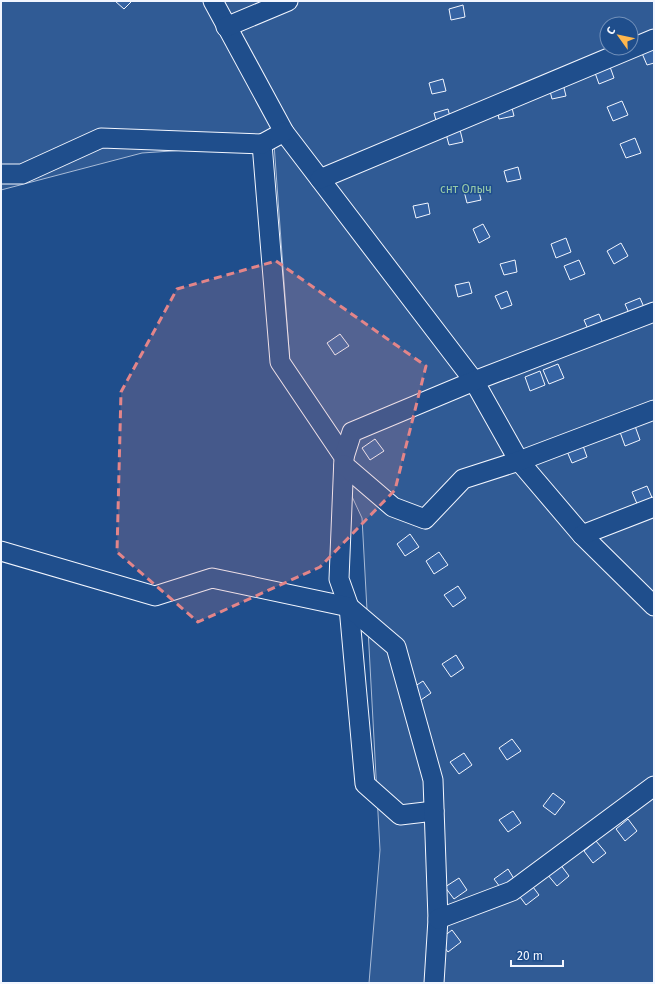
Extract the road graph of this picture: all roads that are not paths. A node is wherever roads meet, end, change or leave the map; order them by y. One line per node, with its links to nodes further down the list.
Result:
1 (213, 1): 3 (street)
2 (288, 1): 3 (street)
3 (226, 26): 5 (street)
4 (654, 39): 8 (street)
5 (284, 132): 6 (street); 8 (street)
6 (262, 144): 7 (street); 12 (street)
7 (1, 174)
8 (320, 179): 10 (street)
9 (654, 312): 10 (street)
10 (474, 381): 12 (street); 13 (street)
11 (654, 410): 13 (street)
12 (344, 461): 13 (street); 18 (street)
13 (519, 462): 15 (street)
14 (654, 507): 15 (street)
15 (582, 535): 17 (street)
16 (1, 551): 18 (street)
17 (653, 603)
18 (349, 607): 20 (street); 20 (street)
19 (654, 786): 21 (street)
20 (434, 811): 21 (street)
21 (438, 919): 22 (street)
22 (434, 983)

